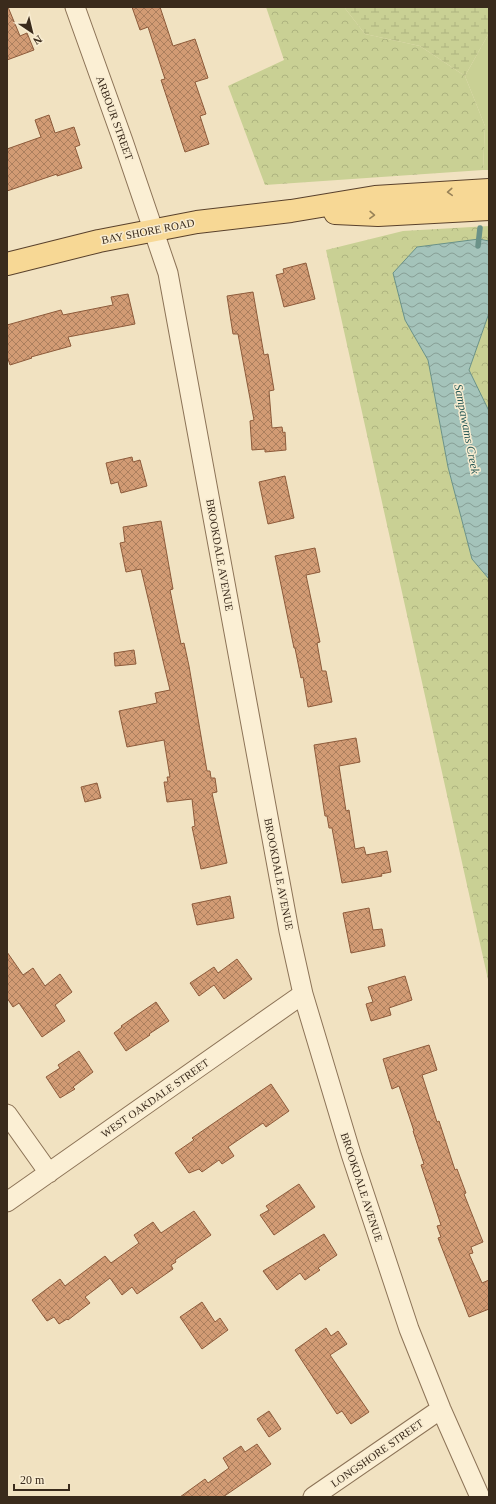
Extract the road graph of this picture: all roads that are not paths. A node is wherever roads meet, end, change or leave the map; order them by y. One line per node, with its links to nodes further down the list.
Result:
1 (74, 7): 5 (street, ARBOUR STREET)
2 (489, 190): 4 (main road, BAY SHORE ROAD, one-way to 4)
3 (489, 209): 4 (main road, BAY SHORE ROAD, one-way to 3)
4 (291, 211): 5 (main road, BAY SHORE ROAD)
5 (154, 230): 6 (main road, BAY SHORE ROAD); 7 (street, BROOKDALE AVENUE)
6 (7, 264)
7 (303, 994): 9 (street, WEST OAKDALE STREET); 11 (street, BROOKDALE AVENUE)
8 (7, 1114): 9 (street)
9 (48, 1173): 10 (street, WEST OAKDALE STREET)
10 (7, 1202)
11 (441, 1409): 12 (street, LONGSHORE STREET); 13 (street, BROOKDALE AVENUE)
12 (313, 1497)
13 (480, 1497)

